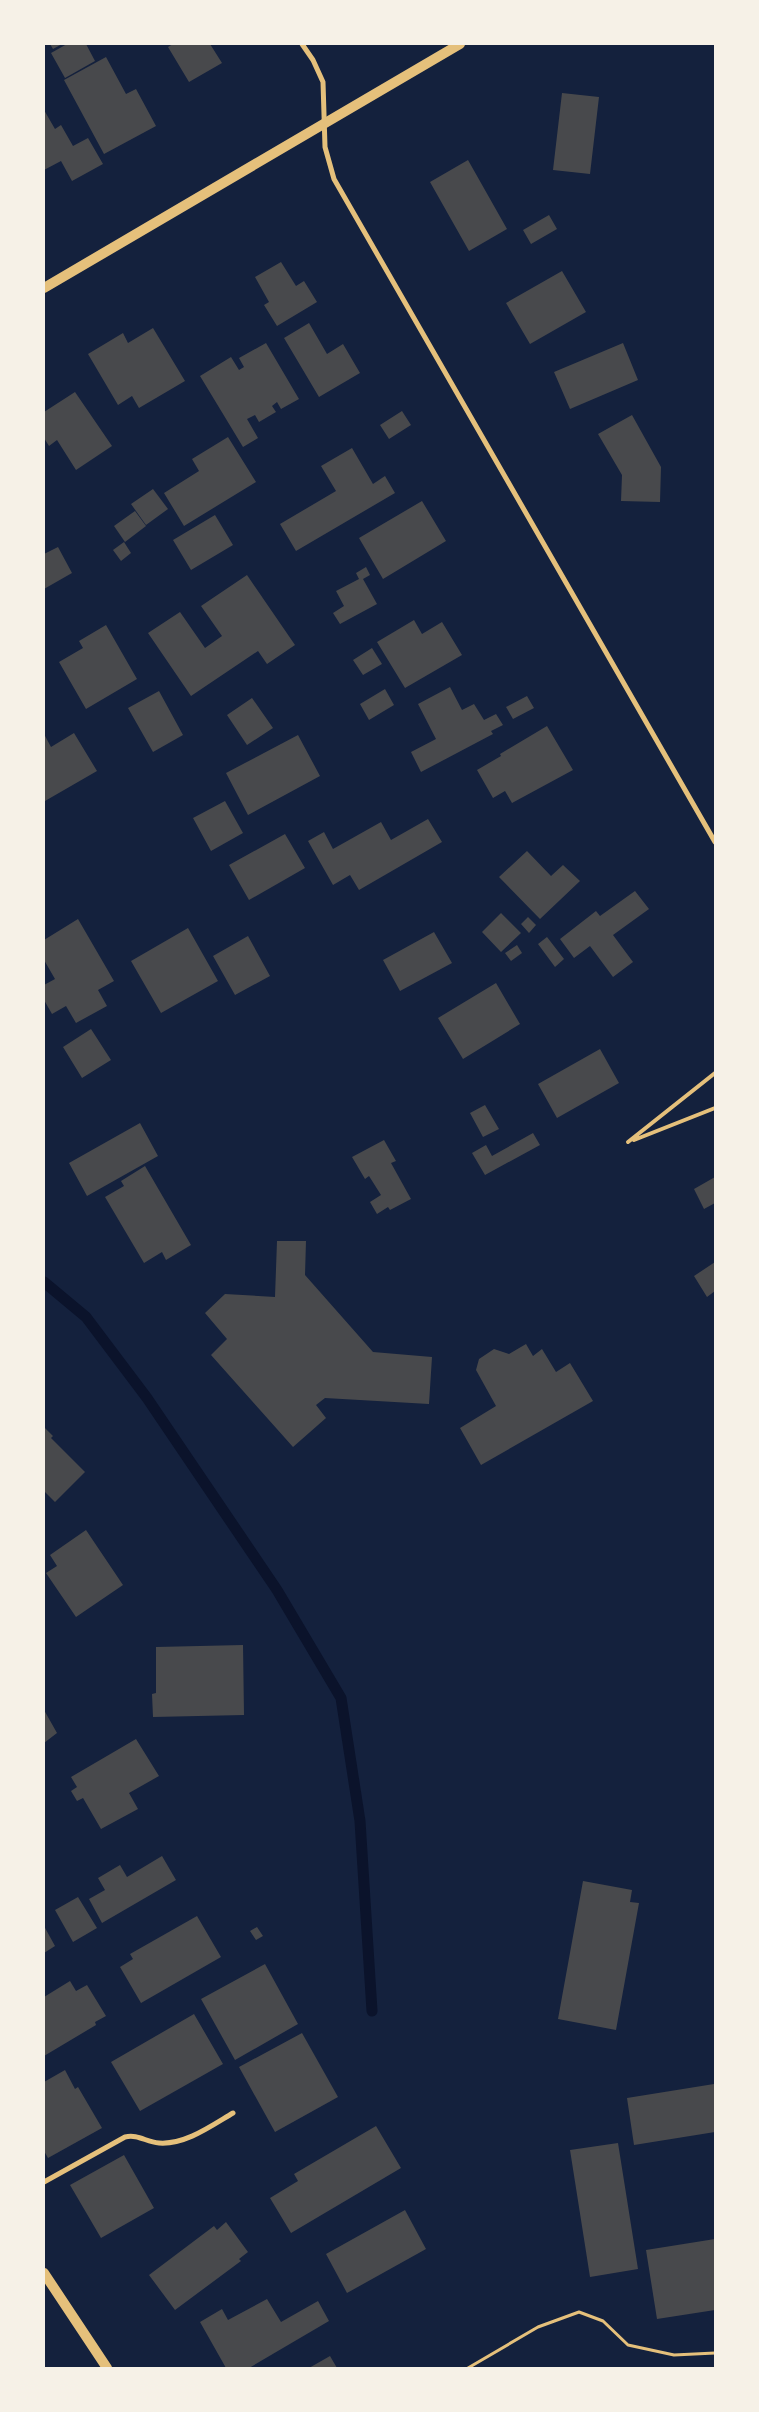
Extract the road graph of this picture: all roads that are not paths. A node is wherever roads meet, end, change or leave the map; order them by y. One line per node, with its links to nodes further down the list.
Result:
1 (302, 44): 3 (street)
2 (460, 44): 3 (main road)
3 (324, 123): 4 (main road); 5 (street)
4 (44, 288)
5 (715, 842)
6 (715, 1073): 7 (lane)
7 (715, 1108)
8 (233, 2113): 9 (street)
9 (44, 2182)
10 (44, 2273): 11 (main road)
11 (107, 2368)

